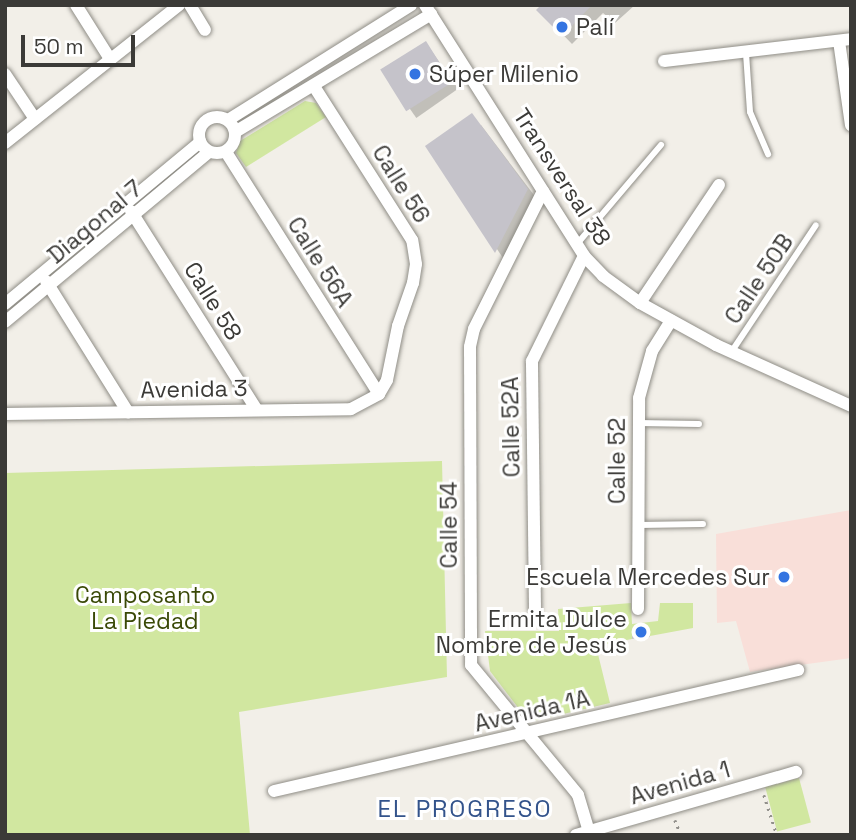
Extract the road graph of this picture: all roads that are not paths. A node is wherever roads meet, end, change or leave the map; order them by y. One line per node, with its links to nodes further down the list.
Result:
1 (76, 5): 9 (street)
2 (179, 5): 9 (street)
3 (190, 5): 6 (street)
4 (411, 5): 12 (street, Diagonal 7)
5 (428, 10): 12 (street, Diagonal 7); 23 (street, Transversal 38)
6 (205, 30)
7 (845, 40): 8 (street); 15 (street)
8 (746, 52): 10 (street); 21 (lane)
9 (110, 59): 13 (street)
10 (664, 61)
11 (5, 74): 13 (street)
12 (310, 80): 14 (street, Diagonal 7); 16 (street, Diagonal 7); 35 (street, Calle 56)
13 (35, 119): 17 (street)
14 (228, 120): 16 (street); 19 (street, Diagonal 7)
15 (851, 125)
16 (235, 132): 20 (street)
17 (5, 143)
18 (661, 145): 26 (lane)
19 (205, 147): 20 (street); 24 (street, Diagonal 7)
20 (226, 152): 35 (street, Calle 56A)
21 (768, 154)
22 (719, 185): 30 (street)
23 (543, 191): 26 (street, Transversal 38); 47 (street, Calle 54)
24 (131, 211): 28 (street, Diagonal 7); 29 (street, Diagonal 7); 37 (street, Calle 58)
25 (816, 225): 34 (lane, Calle 50B)
26 (577, 244): 27 (street, Transversal 38)
27 (584, 256): 30 (street, Transversal 38); 45 (street, Calle 52A)
28 (41, 274): 29 (street); 31 (street, Diagonal 7)
29 (50, 286): 33 (street, Diagonal 7); 38 (street)
30 (640, 303): 32 (street, Transversal 38)
31 (5, 304)
32 (671, 321): 34 (street, Transversal 38); 40 (street, Calle 52)
33 (5, 322)
34 (732, 352): 36 (street, Transversal 38)
35 (379, 394): 37 (street, Avenida 3)
36 (851, 407)
37 (256, 409): 38 (street, Avenida 3)
38 (128, 412): 39 (street, Avenida 3)
39 (5, 414)
40 (637, 423): 41 (lane); 43 (street, Calle 52)
41 (699, 424)
42 (703, 524): 43 (lane)
43 (638, 525): 44 (street, Calle 52)
44 (638, 609)
45 (535, 610)
46 (798, 670): 47 (street, Avenida 1A)
47 (526, 735): 49 (street, Avenida 1A); 50 (street, Calle 54)
48 (796, 772): 50 (street, Avenida 1)
49 (274, 791)
50 (585, 834)

